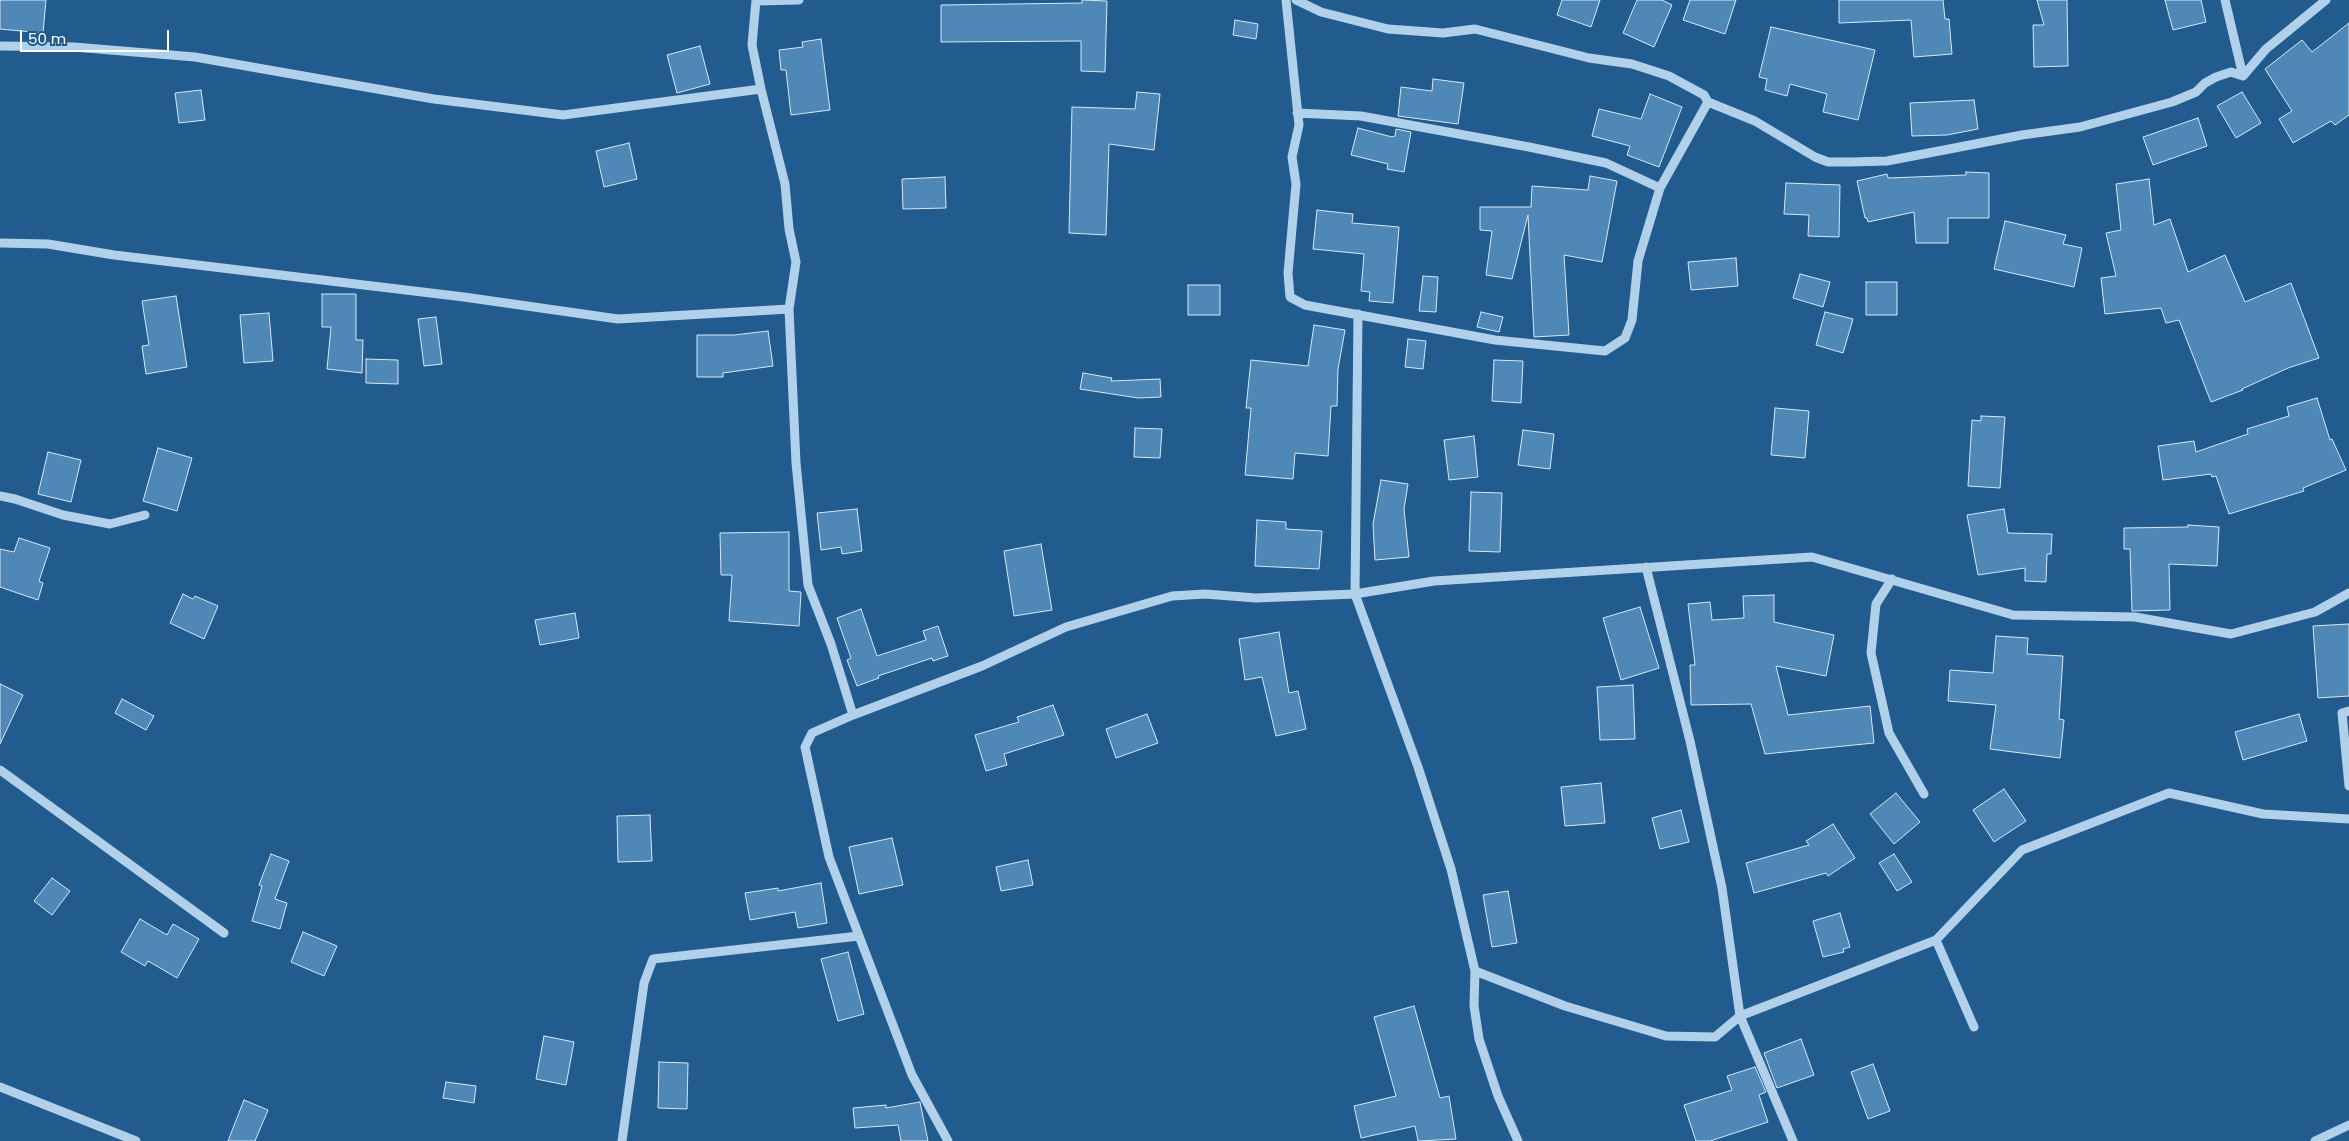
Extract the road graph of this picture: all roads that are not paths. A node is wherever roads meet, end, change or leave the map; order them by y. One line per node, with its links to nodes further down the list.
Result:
1 (799, 0): 6 (street)
2 (1286, 0): 11 (street)
3 (1296, 0): 10 (street)
4 (2225, 0): 8 (street)
5 (2326, 0): 8 (street)
6 (756, 1): 9 (street)
7 (0, 46): 9 (street)
8 (2243, 76): 10 (street)
9 (760, 89): 14 (street)
10 (1708, 102): 12 (street)
11 (1298, 113): 12 (street); 15 (street)
12 (1660, 188): 15 (street)
13 (0, 244): 14 (street)
14 (789, 309): 23 (street)
15 (1358, 314): 21 (street)
16 (0, 496): 17 (street)
17 (145, 515)
18 (1646, 567): 19 (street); 21 (street); 32 (street)
19 (1892, 579): 20 (street); 26 (street)
20 (2349, 593)
21 (1355, 594): 23 (street); 31 (street)
22 (2349, 711): 25 (street)
23 (853, 715): 29 (street)
24 (0, 770): 28 (street)
25 (2349, 786)
26 (1924, 794)
27 (2349, 819): 30 (street)
28 (224, 933)
29 (859, 936): 37 (street); 38 (street)
30 (1936, 940): 32 (street); 33 (street)
31 (1475, 971): 32 (street); 39 (street)
32 (1740, 1016): 40 (street)
33 (1974, 1027)
34 (0, 1087): 36 (street)
35 (2349, 1124): 41 (street)
36 (136, 1141)
37 (622, 1141)
38 (948, 1141)
39 (1518, 1141)
40 (1794, 1141)
41 (2315, 1141)

